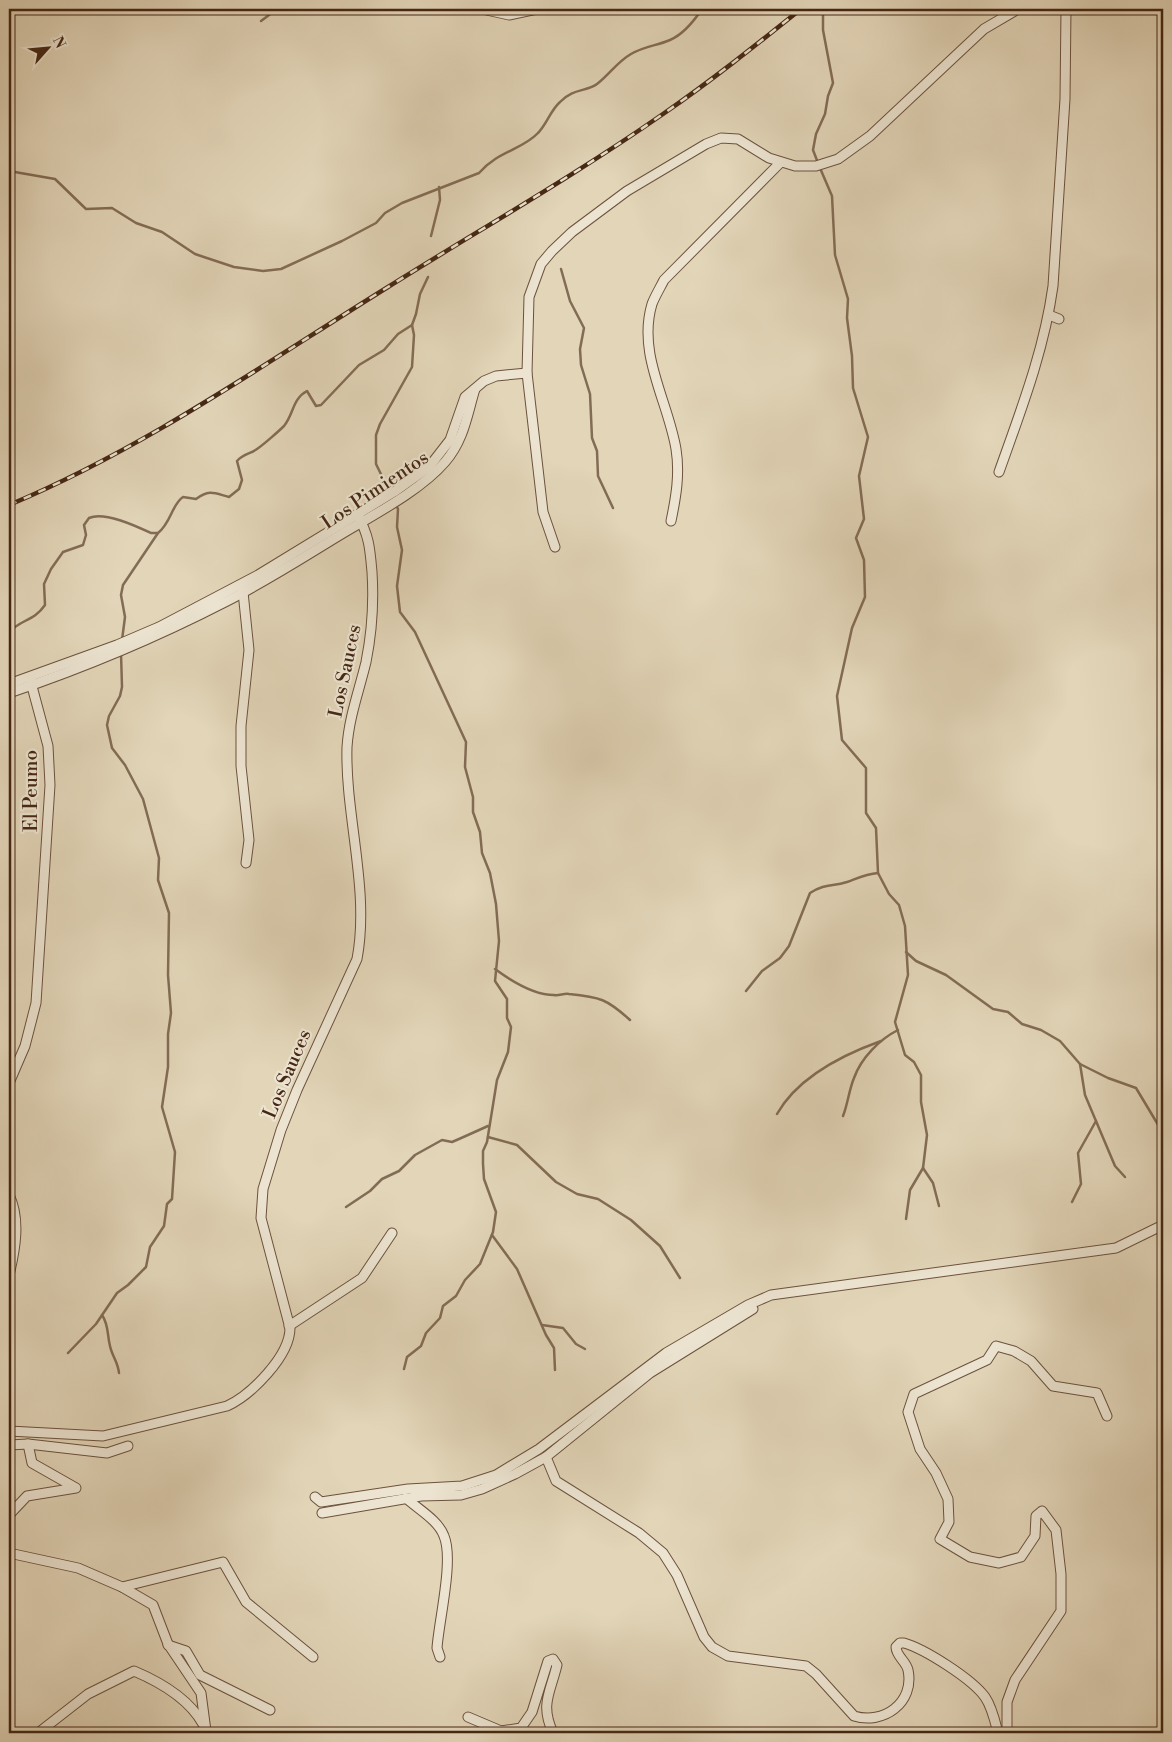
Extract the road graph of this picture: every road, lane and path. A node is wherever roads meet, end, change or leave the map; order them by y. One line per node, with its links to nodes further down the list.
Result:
1 (482, 9): 5 (street)
2 (537, 9): 5 (street)
3 (1018, 9): 6 (street)
4 (1066, 9): 7 (street)
5 (503, 11)
6 (780, 163): 9 (street); 12 (street)
7 (1049, 315): 8 (street); 10 (street)
8 (1059, 319)
9 (527, 372): 11 (street, Los Pimientos); 13 (street)
10 (999, 472)
11 (359, 518): 14 (street, Los Pimientos); 15 (street, Los Pimientos); 25 (street, Los Sauces)
12 (671, 521)
13 (555, 547)
14 (243, 592): 15 (street, Los Pimientos); 18 (street)
15 (30, 681): 16 (street, Los Pimientos); 17 (street, Los Pimientos); 19 (street, El Peumo)
16 (9, 684)
17 (9, 693)
18 (246, 863)
19 (9, 1083)
20 (9, 1195): 23 (street)
21 (1163, 1225): 32 (street)
22 (392, 1233): 25 (street)
23 (9, 1275)
24 (753, 1309): 31 (street)
25 (289, 1326): 27 (street, Los Sauces)
26 (1107, 1416): 47 (street)
27 (9, 1431)
28 (28, 1444): 29 (street); 30 (street); 35 (street)
29 (9, 1445)
30 (128, 1446)
31 (546, 1457): 33 (street); 46 (street)
32 (315, 1497)
33 (406, 1498): 34 (street); 40 (street)
34 (322, 1513)
35 (9, 1515)
36 (9, 1553): 37 (street)
37 (122, 1587): 38 (street); 39 (street)
38 (168, 1644): 41 (street); 43 (street)
39 (313, 1657)
40 (440, 1657)
41 (270, 1710)
42 (468, 1717): 45 (street)
43 (205, 1732): 44 (street)
44 (38, 1733)
45 (554, 1733)
46 (998, 1733)
47 (1007, 1733)

